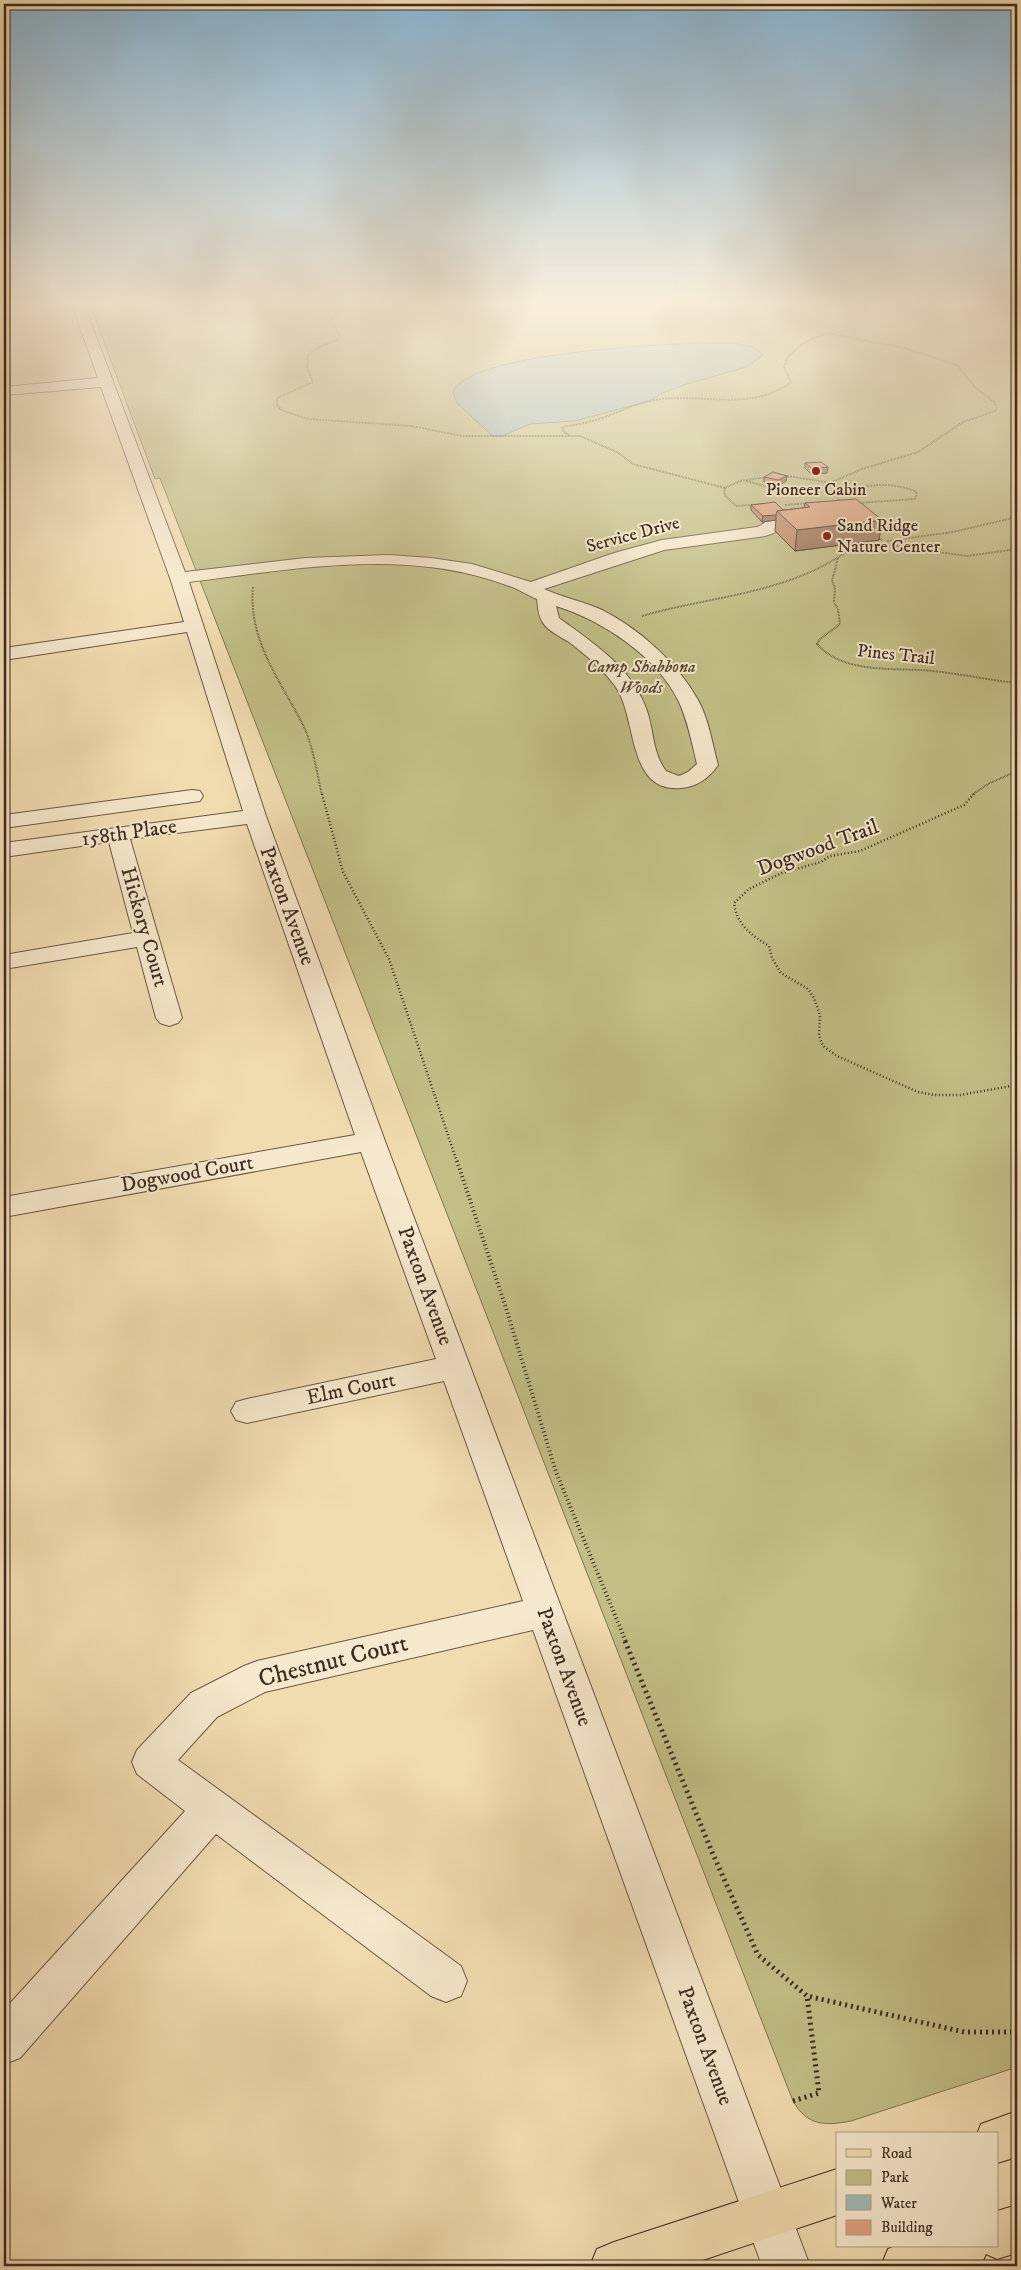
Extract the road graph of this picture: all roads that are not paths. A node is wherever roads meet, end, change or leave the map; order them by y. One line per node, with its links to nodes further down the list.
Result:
1 (115, 408): 3 (street, Paxton Avenue)
2 (774, 522): 4 (street, Service Drive)
3 (179, 578): 4 (street); 5 (street, Paxton Avenue)
4 (538, 593): 4 (street)
5 (193, 626): 6 (street); 8 (street, Paxton Avenue)
6 (4, 654)
7 (192, 796): 9 (street)
8 (255, 816): 10 (street, 158th Place); 15 (street, Paxton Avenue)
9 (4, 822)
10 (118, 835): 11 (street, 158th Place); 12 (street, Hickory Court)
11 (4, 850)
12 (147, 938): 13 (street); 14 (street, Hickory Court)
13 (4, 962)
14 (169, 1018)
15 (371, 1140): 16 (street, Dogwood Court); 17 (street, Paxton Avenue)
16 (4, 1207)
17 (455, 1368): 18 (street, Elm Court); 19 (street, Paxton Avenue)
18 (247, 1411)
19 (544, 1612): 20 (street, Chestnut Court); 26 (street, Paxton Avenue)
20 (212, 1809): 21 (street); 22 (street)
21 (446, 1981)
22 (4, 2042)
23 (1017, 2134): 24 (main road)
24 (998, 2140)
25 (836, 2192): 26 (main road)
26 (767, 2215): 30 (main road); 31 (street, Paxton Avenue)
27 (1017, 2229): 28 (main road)
28 (998, 2235)
29 (959, 2248): 32 (main road)
30 (614, 2266)
31 (786, 2266)
32 (905, 2266)

